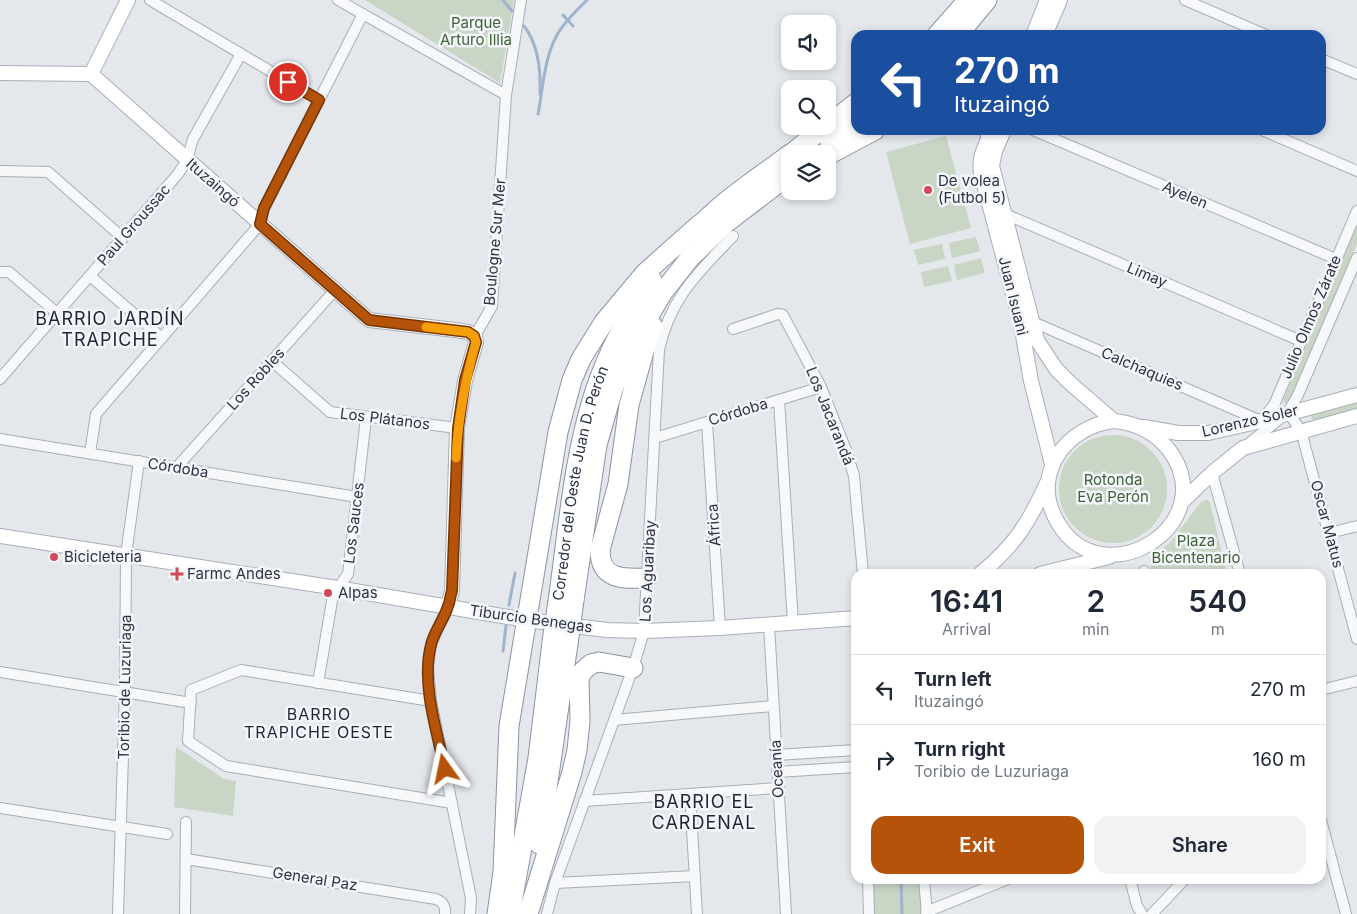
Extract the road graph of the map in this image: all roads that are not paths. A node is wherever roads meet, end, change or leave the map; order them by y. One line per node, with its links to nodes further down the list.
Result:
1 (128, 0): 19 (street)
2 (150, 0): 16 (street)
3 (338, 0): 10 (street)
4 (521, 0): 21 (street, Boulogne Sur Mer)
5 (968, 0): 11 (highway)
6 (987, 0): 12 (highway)
7 (1048, 0): 13 (street)
8 (1060, 0): 14 (street)
9 (1185, 0): 15 (street)
10 (363, 14): 21 (street); 22 (street)
11 (941, 30)
12 (962, 30)
13 (1039, 30)
14 (1041, 30)
15 (1254, 30)
16 (241, 54): 22 (street); 34 (street, Paul Groussac)
17 (1326, 61): 20 (street)
18 (0, 74): 19 (street)
19 (91, 74): 34 (street, Ituzaingó)
20 (1357, 74)
21 (506, 95): 55 (street, Boulogne Sur Mer)
22 (319, 100): 43 (street)
23 (851, 107): 24 (highway, Corredor del Oeste Juan D. Perón)
24 (836, 119)
25 (851, 128): 32 (highway)
26 (815, 135): 31 (highway, Corredor del Oeste Juan D. Perón)
27 (866, 135): 33 (highway)
28 (992, 135): 41 (street, Juan Isuani)
29 (1045, 135): 47 (street, Ayelen)
30 (1274, 135): 36 (street)
31 (802, 145)
32 (829, 145)
33 (836, 151)
34 (187, 160): 43 (street, Ituzaingó); 45 (street, Paul Groussac)
35 (781, 163): 39 (highway, Corredor del Oeste Juan D. Perón)
36 (1357, 171)
37 (0, 172): 45 (street)
38 (781, 179): 39 (highway, Corredor del Oeste Juan D. Perón)
39 (756, 189): 42 (highway, Corredor del Oeste Juan D. Perón)
40 (1357, 212): 47 (street, Julio Olmos Zárate)
41 (998, 214): 53 (street, Juan Isuani); 57 (street, Limay)
42 (725, 223): 44 (highway, Corredor del Oeste Juan D. Perón); 49 (highway, Corredor del Oeste Juan D. Perón); 73 (street, Los Aguaribay)
43 (260, 224): 51 (street, Ituzaingó); 56 (street)
44 (700, 224): 94 (highway, Corredor del Oeste Juan D. Perón); 98 (highway)
45 (123, 238): 50 (street, Paul Groussac)
46 (1357, 258): 63 (street, Julio Olmos Zárate)
47 (1336, 259): 57 (street, Julio Olmos Zárate)
48 (0, 272): 52 (street)
49 (678, 272): 92 (highway); 94 (highway, Corredor del Oeste Juan D. Perón)
50 (90, 276): 52 (street, Paul Groussac); 56 (street)
51 (335, 290): 55 (street, Ituzaingó); 58 (street, Los Robles)
52 (57, 313): 59 (street, Paul Groussac)
53 (1027, 323): 66 (street, Juan Isuani); 67 (street, Calchaquies); 77 (street, Juan Isuani)
54 (734, 329): 60 (street, Los Jacarandá)
55 (474, 336): 70 (street, Boulogne Sur Mer)
56 (162, 338): 75 (street)
57 (1301, 341): 67 (street, Julio Olmos Zárate)
58 (272, 361): 65 (street, Los Plátanos); 78 (street, Los Robles)
59 (0, 379)
60 (821, 387): 62 (street, Córdoba); 88 (street, Los Jacarandá)
61 (1357, 394): 63 (street, Lorenzo Soler)
62 (778, 400): 68 (street, Córdoba); 99 (street)
63 (1288, 412): 67 (street, Lorenzo Soler); 71 (street, Oscar Matus); 74 (street, Julio Olmos Zárate)
64 (1357, 416): 71 (street, Lorenzo Soler)
65 (366, 418): 70 (street, Los Plátanos); 81 (street, Los Sauces)
66 (1114, 421): 69 (street); 77 (street)
67 (1261, 421): 69 (street, Lorenzo Soler)
68 (708, 422): 73 (street, Córdoba); 101 (street, África)
69 (1141, 427): 82 (street)
70 (458, 428): 95 (street, Boulogne Sur Mer)
71 (1302, 430): 74 (street, Lorenzo Soler); 84 (street, Oscar Matus)
72 (0, 438): 75 (street, Córdoba)
73 (655, 438): 92 (street, Los Aguaribay)
74 (1245, 447): 79 (street, Lorenzo Soler)
75 (90, 453): 76 (street, Córdoba)
76 (139, 461): 78 (street, Córdoba); 86 (street, Toribio de Luzuriaga)
77 (1052, 464): 80 (street)
78 (177, 467): 81 (street, Córdoba)
79 (1212, 472): 82 (street, Lorenzo Soler); 91 (street)
80 (1048, 480): 87 (street); 89 (street)
81 (357, 497): 93 (street, Los Sauces)
82 (1183, 502): 87 (street)
83 (1357, 526): 84 (street)
84 (1329, 533): 97 (street, Oscar Matus)
85 (0, 536): 86 (street, Tiburcio Benegas)
86 (126, 555): 93 (street, Tiburcio Benegas); 110 (street, Toribio de Luzuriaga)
87 (1116, 556): 90 (street)
88 (863, 569)
89 (986, 569)
90 (1062, 569)
91 (1239, 569)
92 (647, 578): 102 (street, Los Aguaribay)
93 (337, 588): 95 (street, Tiburcio Benegas); 108 (street, Los Sauces)
94 (566, 601): 104 (highway, Corredor del Oeste Juan D. Perón, bridge)
95 (448, 606): 98 (street, Tiburcio Benegas); 111 (street, Boulogne Sur Mer)
96 (851, 618): 99 (street, Tiburcio Benegas)
97 (1355, 618): 103 (street, Oscar Matus)
98 (526, 620): 102 (street, Tiburcio Benegas); 141 (highway)
99 (793, 623): 100 (street, Tiburcio Benegas)
100 (768, 625): 101 (street, Tiburcio Benegas); 113 (street, Oceanía)
101 (720, 628): 102 (street, Tiburcio Benegas)
102 (644, 631): 105 (street, Los Aguaribay)
103 (1357, 639)
104 (560, 643): 142 (highway, Corredor del Oeste Juan D. Perón); 143 (highway, Corredor del Oeste Juan D. Perón)
105 (633, 668): 114 (street, Los Aguaribay); 143 (highway)
106 (0, 672): 110 (street)
107 (1357, 681): 109 (street)
108 (318, 683): 111 (street); 112 (street)
109 (1326, 689)
110 (125, 692): 112 (street); 125 (street, Toribio de Luzuriaga)
111 (431, 701): 122 (street, Boulogne Sur Mer)
112 (191, 704): 122 (street)
113 (773, 706): 114 (street); 116 (street, Oceanía)
114 (614, 720): 121 (street, Los Aguaribay)
115 (851, 750): 116 (street)
116 (776, 755): 118 (street, Oceanía)
117 (851, 767): 118 (street)
118 (777, 772): 119 (street, Oceanía)
119 (778, 788): 120 (street); 146 (street, Oceanía)
120 (690, 795): 121 (street); 129 (street)
121 (584, 801): 130 (street, Los Aguaribay)
122 (452, 804): 140 (street, Boulogne Sur Mer)
123 (0, 808): 125 (street)
124 (186, 822): 128 (street)
125 (122, 827): 126 (street); 137 (street, Toribio de Luzuriaga)
126 (167, 834)
127 (1326, 839): 150 (street)
128 (186, 859): 138 (street); 139 (street, General Paz)
129 (694, 876): 130 (street); 145 (street)
130 (555, 883): 144 (street, Los Aguaribay)
131 (868, 884): 147 (street)
132 (924, 884): 136 (street)
133 (996, 884): 136 (street)
134 (1131, 884): 148 (street)
135 (1180, 884): 149 (street)
136 (927, 913)
137 (118, 914)
138 (185, 914)
139 (445, 914)
140 (470, 914)
141 (497, 914)
142 (510, 914)
143 (527, 914)
144 (547, 914)
145 (697, 914)
146 (786, 914)
147 (869, 914)
148 (1142, 914)
149 (1152, 914)
150 (1346, 914)

